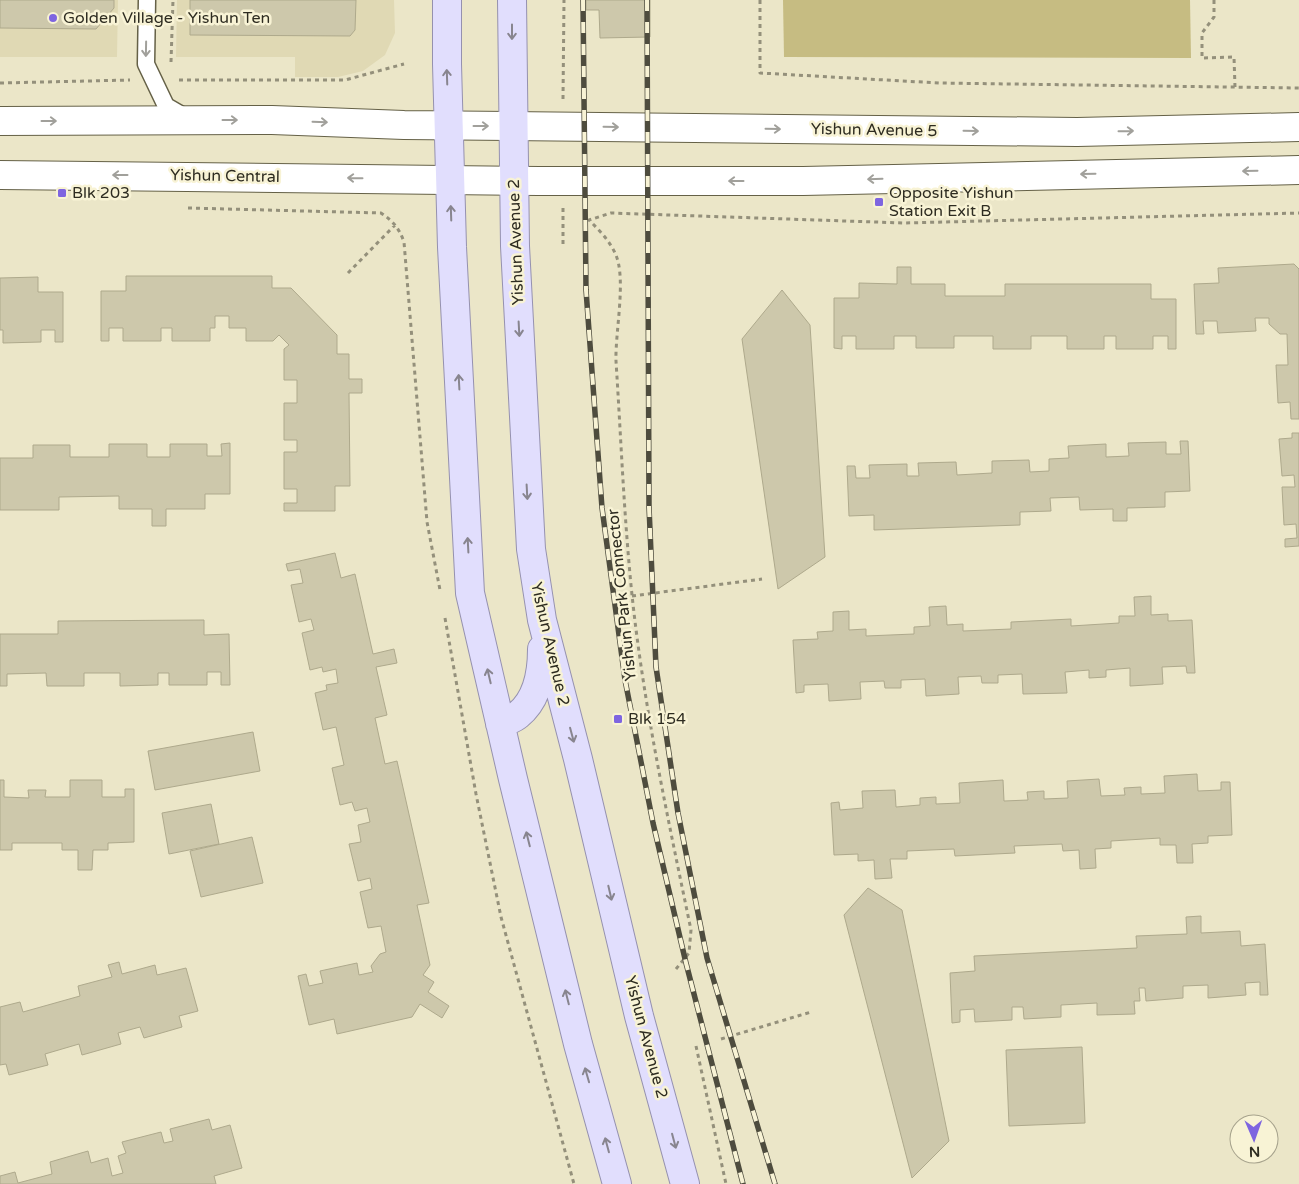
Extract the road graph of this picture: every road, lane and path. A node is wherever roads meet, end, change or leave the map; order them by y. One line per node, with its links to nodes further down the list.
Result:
1 (147, 0): 10 (lane, one-way to 10)
2 (173, 0): 11 (path)
3 (447, 0): 17 (main road, one-way to 3)
4 (512, 0): 18 (main road, Yishun Avenue 2, one-way to 18)
5 (564, 0): 9 (path)
6 (760, 0): 13 (path)
7 (1214, 0): 13 (path)
8 (404, 64): 11 (path)
9 (564, 66)
10 (153, 80): 11 (path); 12 (path); 15 (lane)
11 (174, 80)
12 (0, 83)
13 (1235, 87): 14 (path)
14 (1299, 88)
15 (189, 120): 16 (main road, one-way to 15); 17 (main road, one-way to 17)
16 (0, 121)
17 (448, 126): 18 (main road, Yishun Avenue 5, one-way to 18); 22 (main road)
18 (513, 126): 19 (main road, Yishun Avenue 5, one-way to 19); 23 (main road, Yishun Avenue 2)
19 (1299, 127)
20 (1299, 170): 23 (main road, one-way to 23)
21 (0, 175): 22 (main road, Yishun Central, one-way to 21)
22 (450, 180): 23 (main road); 32 (main road, one-way to 22)
23 (514, 180): 31 (main road, Yishun Avenue 2, one-way to 31)
24 (182, 207): 26 (path)
25 (1299, 214): 30 (path, Yishun Park Connector)
26 (395, 225): 27 (path); 28 (path)
27 (404, 242)
28 (348, 273)
29 (762, 579): 30 (path)
30 (632, 596): 33 (path, Yishun Park Connector)
31 (542, 620): 32 (main road); 38 (main road, Yishun Avenue 2, one-way to 38)
32 (500, 724): 37 (main road, one-way to 32)
33 (676, 969)
34 (811, 1012): 35 (path)
35 (721, 1039)
36 (696, 1046): 39 (path)
37 (618, 1184)
38 (685, 1184)
39 (726, 1184)

